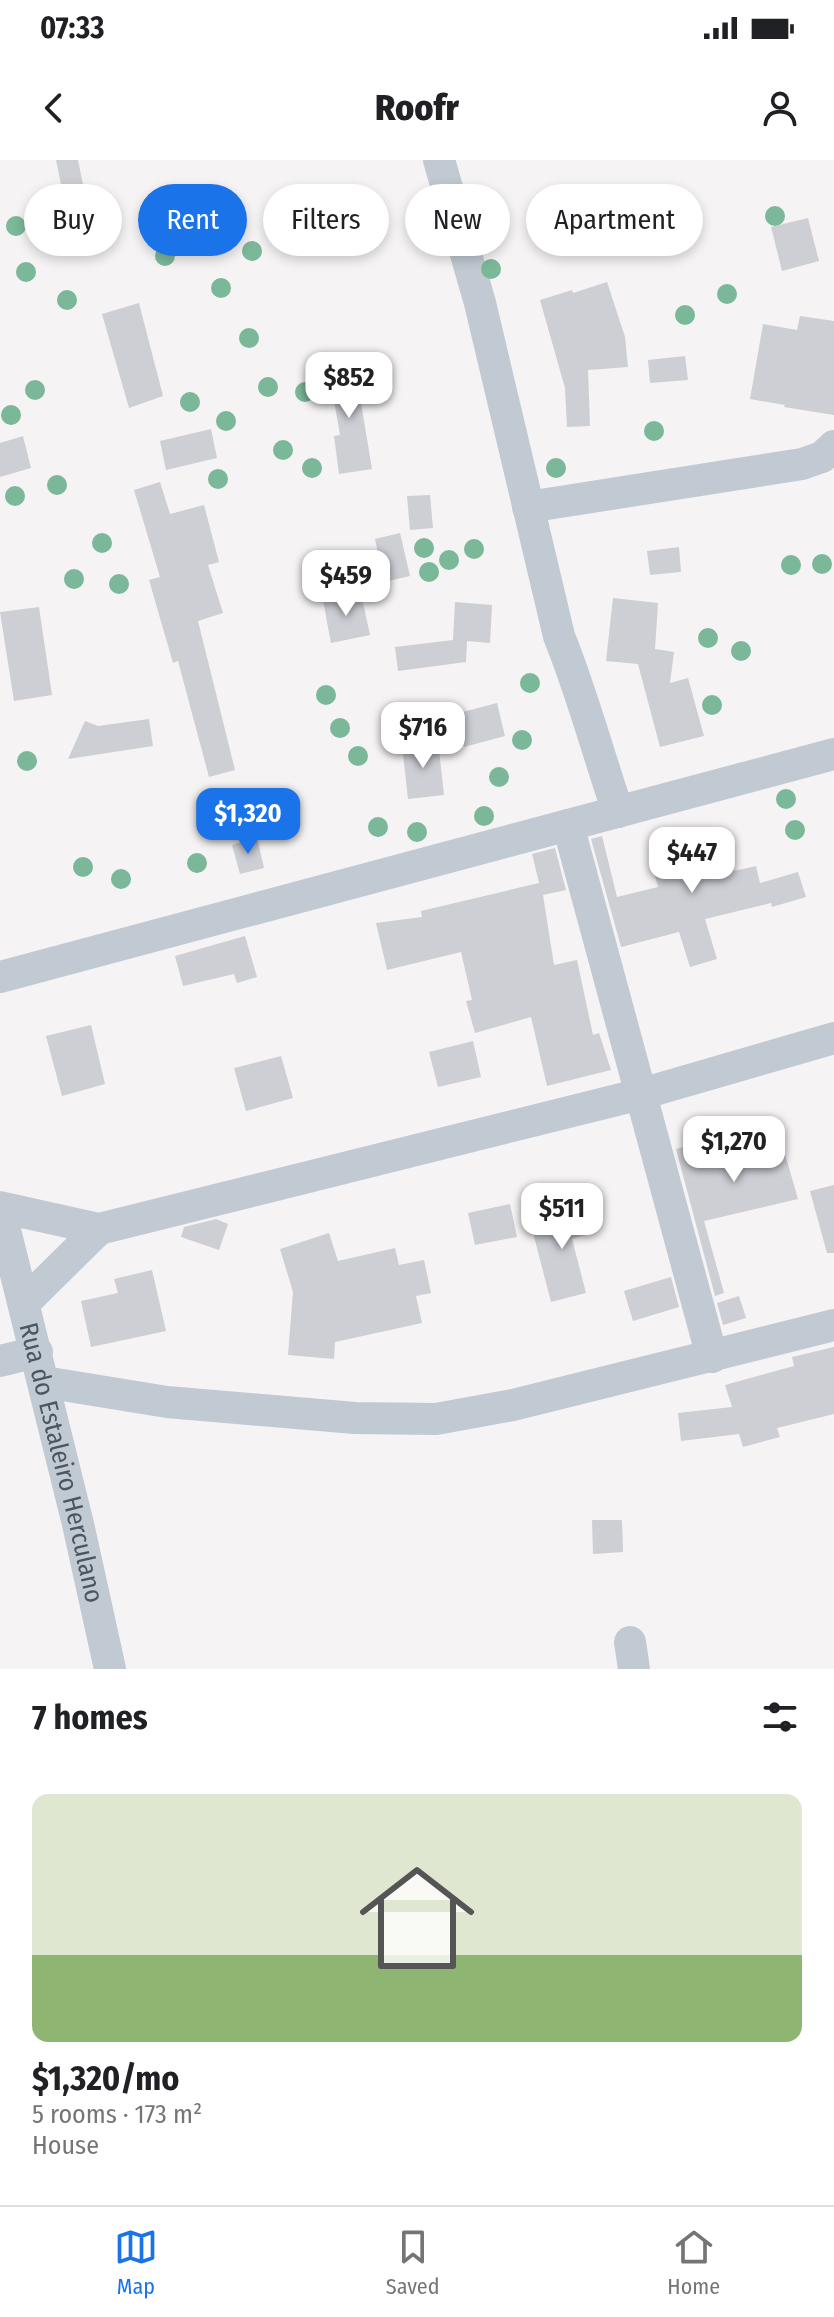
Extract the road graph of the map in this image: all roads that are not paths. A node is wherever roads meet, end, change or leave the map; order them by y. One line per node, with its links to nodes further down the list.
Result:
1 (439, 160): 3 (street)
2 (834, 446): 3 (street)
3 (528, 507): 5 (street)
4 (834, 754): 5 (street)
5 (618, 812): 6 (street)
6 (568, 825): 7 (street); 9 (street)
7 (0, 977)
8 (834, 1038): 9 (street)
9 (641, 1094): 11 (street); 14 (street)
10 (0, 1208): 11 (street); 12 (street, Rua do Estaleiro Herculano)
11 (99, 1229): 12 (street)
12 (24, 1303): 16 (street, Rua do Estaleiro Herculano)
13 (834, 1325): 14 (street)
14 (712, 1357): 16 (street)
15 (0, 1361): 16 (street)
16 (40, 1367): 17 (street, Rua do Estaleiro Herculano)
17 (110, 1669)

